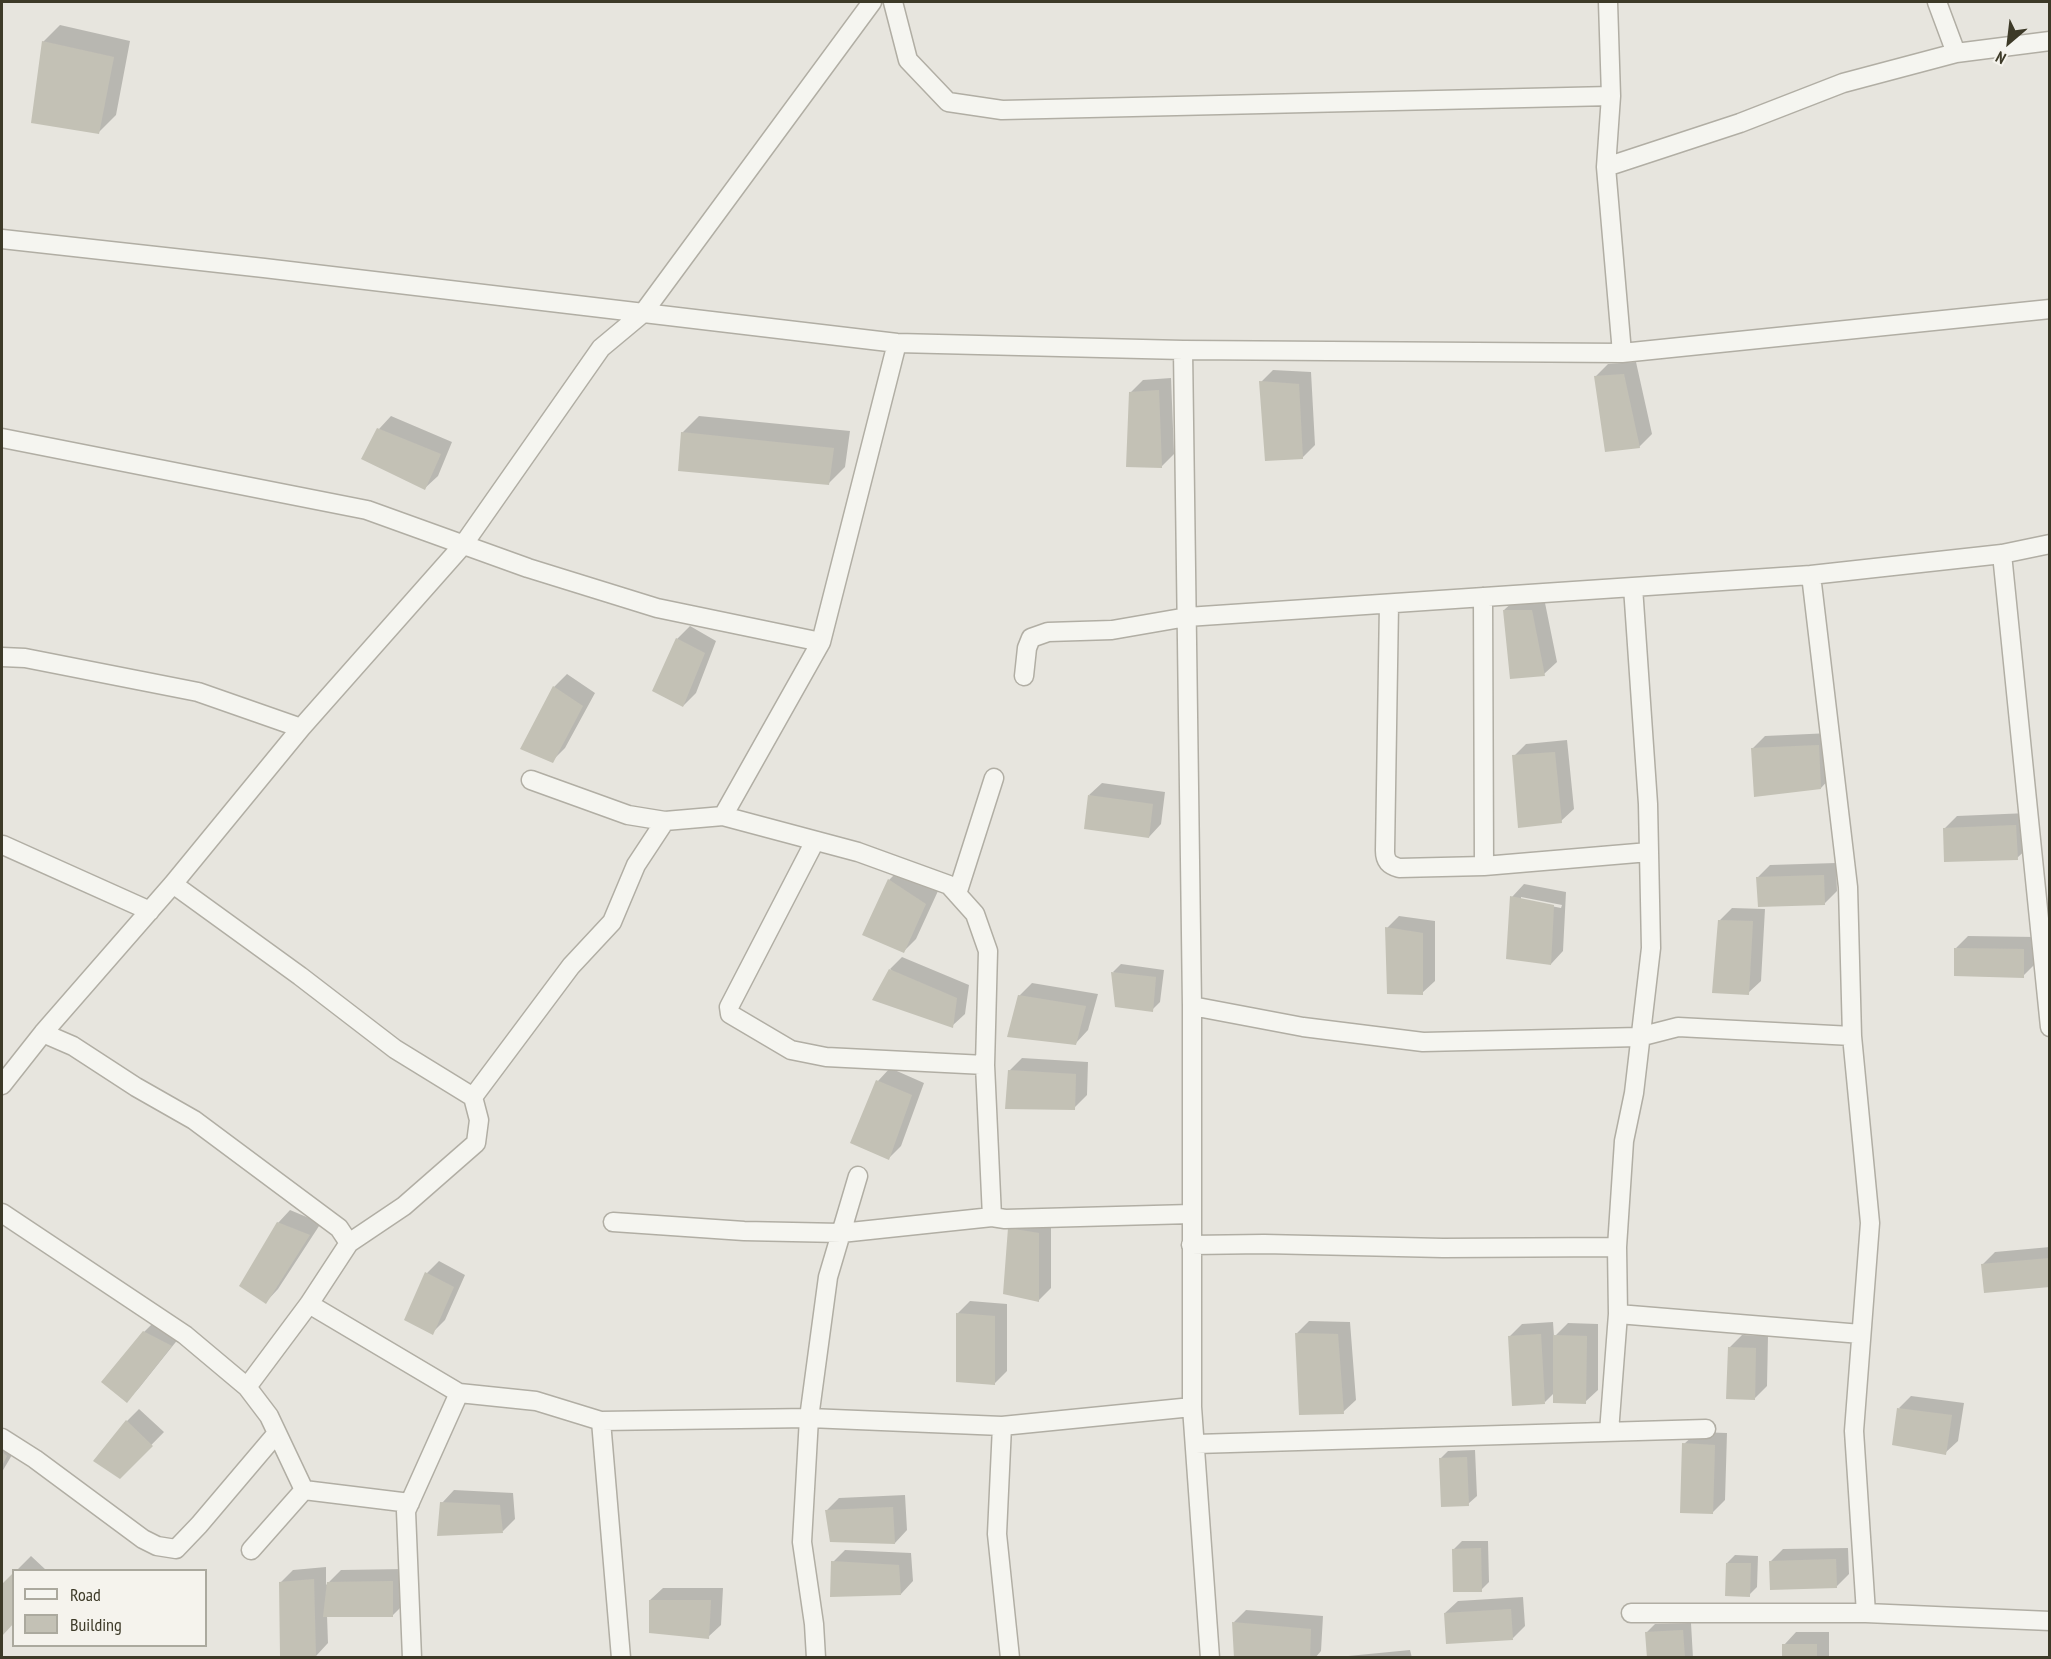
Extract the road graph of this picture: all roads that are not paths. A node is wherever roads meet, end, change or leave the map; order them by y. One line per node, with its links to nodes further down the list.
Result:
1 (872, 2): 11 (street)
2 (893, 2): 7 (street)
3 (1608, 2): 7 (street)
4 (1937, 2): 6 (street)
5 (2049, 41): 6 (street)
6 (1956, 53): 8 (street)
7 (1611, 96): 8 (street)
8 (1606, 167): 14 (street)
9 (2, 239): 11 (street)
10 (2049, 309): 14 (street)
11 (643, 313): 12 (street); 17 (street)
12 (897, 343): 13 (street); 24 (street)
13 (1183, 350): 14 (street); 23 (street)
14 (1622, 352)
15 (2, 438): 17 (street)
16 (2049, 544): 18 (street)
17 (463, 545): 24 (street); 27 (street)
18 (2002, 554): 19 (street); 40 (street)
19 (1811, 575): 20 (street); 42 (street)
20 (1633, 587): 21 (street); 34 (street)
21 (1483, 597): 22 (street); 35 (street)
22 (1389, 604): 23 (street); 35 (street)
23 (1187, 617): 26 (street); 39 (street)
24 (821, 642): 30 (street)
25 (2, 657): 27 (street)
26 (1024, 676)
27 (301, 728): 36 (street)
28 (994, 778): 37 (street)
29 (531, 780): 31 (street)
30 (723, 816): 31 (street); 32 (street)
31 (665, 821): 46 (street)
32 (815, 841): 37 (street); 44 (street)
33 (3, 845): 38 (street)
34 (1649, 852): 35 (street); 43 (street)
35 (1484, 866)
36 (173, 884): 38 (street); 46 (street)
37 (957, 894): 44 (street)
38 (150, 910): 41 (street)
39 (1192, 1006): 43 (street); 49 (street)
40 (2049, 1027)
41 (43, 1033): 45 (street); 53 (street)
42 (1852, 1036): 43 (street); 58 (street)
43 (1639, 1037): 55 (street)
44 (985, 1065): 50 (street)
45 (2, 1085)
46 (473, 1096): 53 (street)
47 (858, 1176): 52 (street)
48 (2, 1213): 59 (street)
49 (1191, 1214): 50 (street); 54 (street)
50 (992, 1217): 52 (street)
51 (613, 1222): 52 (street)
52 (841, 1233): 62 (street)
53 (349, 1243): 56 (street)
54 (1191, 1245): 55 (street); 61 (street)
55 (1617, 1247): 57 (street)
56 (309, 1304): 59 (street); 60 (street)
57 (1618, 1314): 58 (street); 66 (street)
58 (1861, 1334): 74 (street)
59 (247, 1387): 67 (street)
60 (459, 1393): 63 (street); 71 (street)
61 (1192, 1407): 64 (street); 69 (street)
62 (809, 1418): 63 (street); 64 (street); 78 (street)
63 (601, 1422): 77 (street)
64 (1002, 1426): 79 (street)
65 (1706, 1429): 66 (street)
66 (1609, 1432): 69 (street)
67 (277, 1433): 68 (street); 70 (street)
68 (2, 1438)
69 (1196, 1444): 80 (street)
70 (304, 1490): 71 (street); 72 (street)
71 (410, 1503): 76 (street)
72 (251, 1550)
73 (1631, 1613): 74 (street)
74 (1866, 1613): 75 (street)
75 (2049, 1621)
76 (412, 1658)
77 (621, 1658)
78 (816, 1658)
79 (1010, 1658)
80 (1210, 1658)

